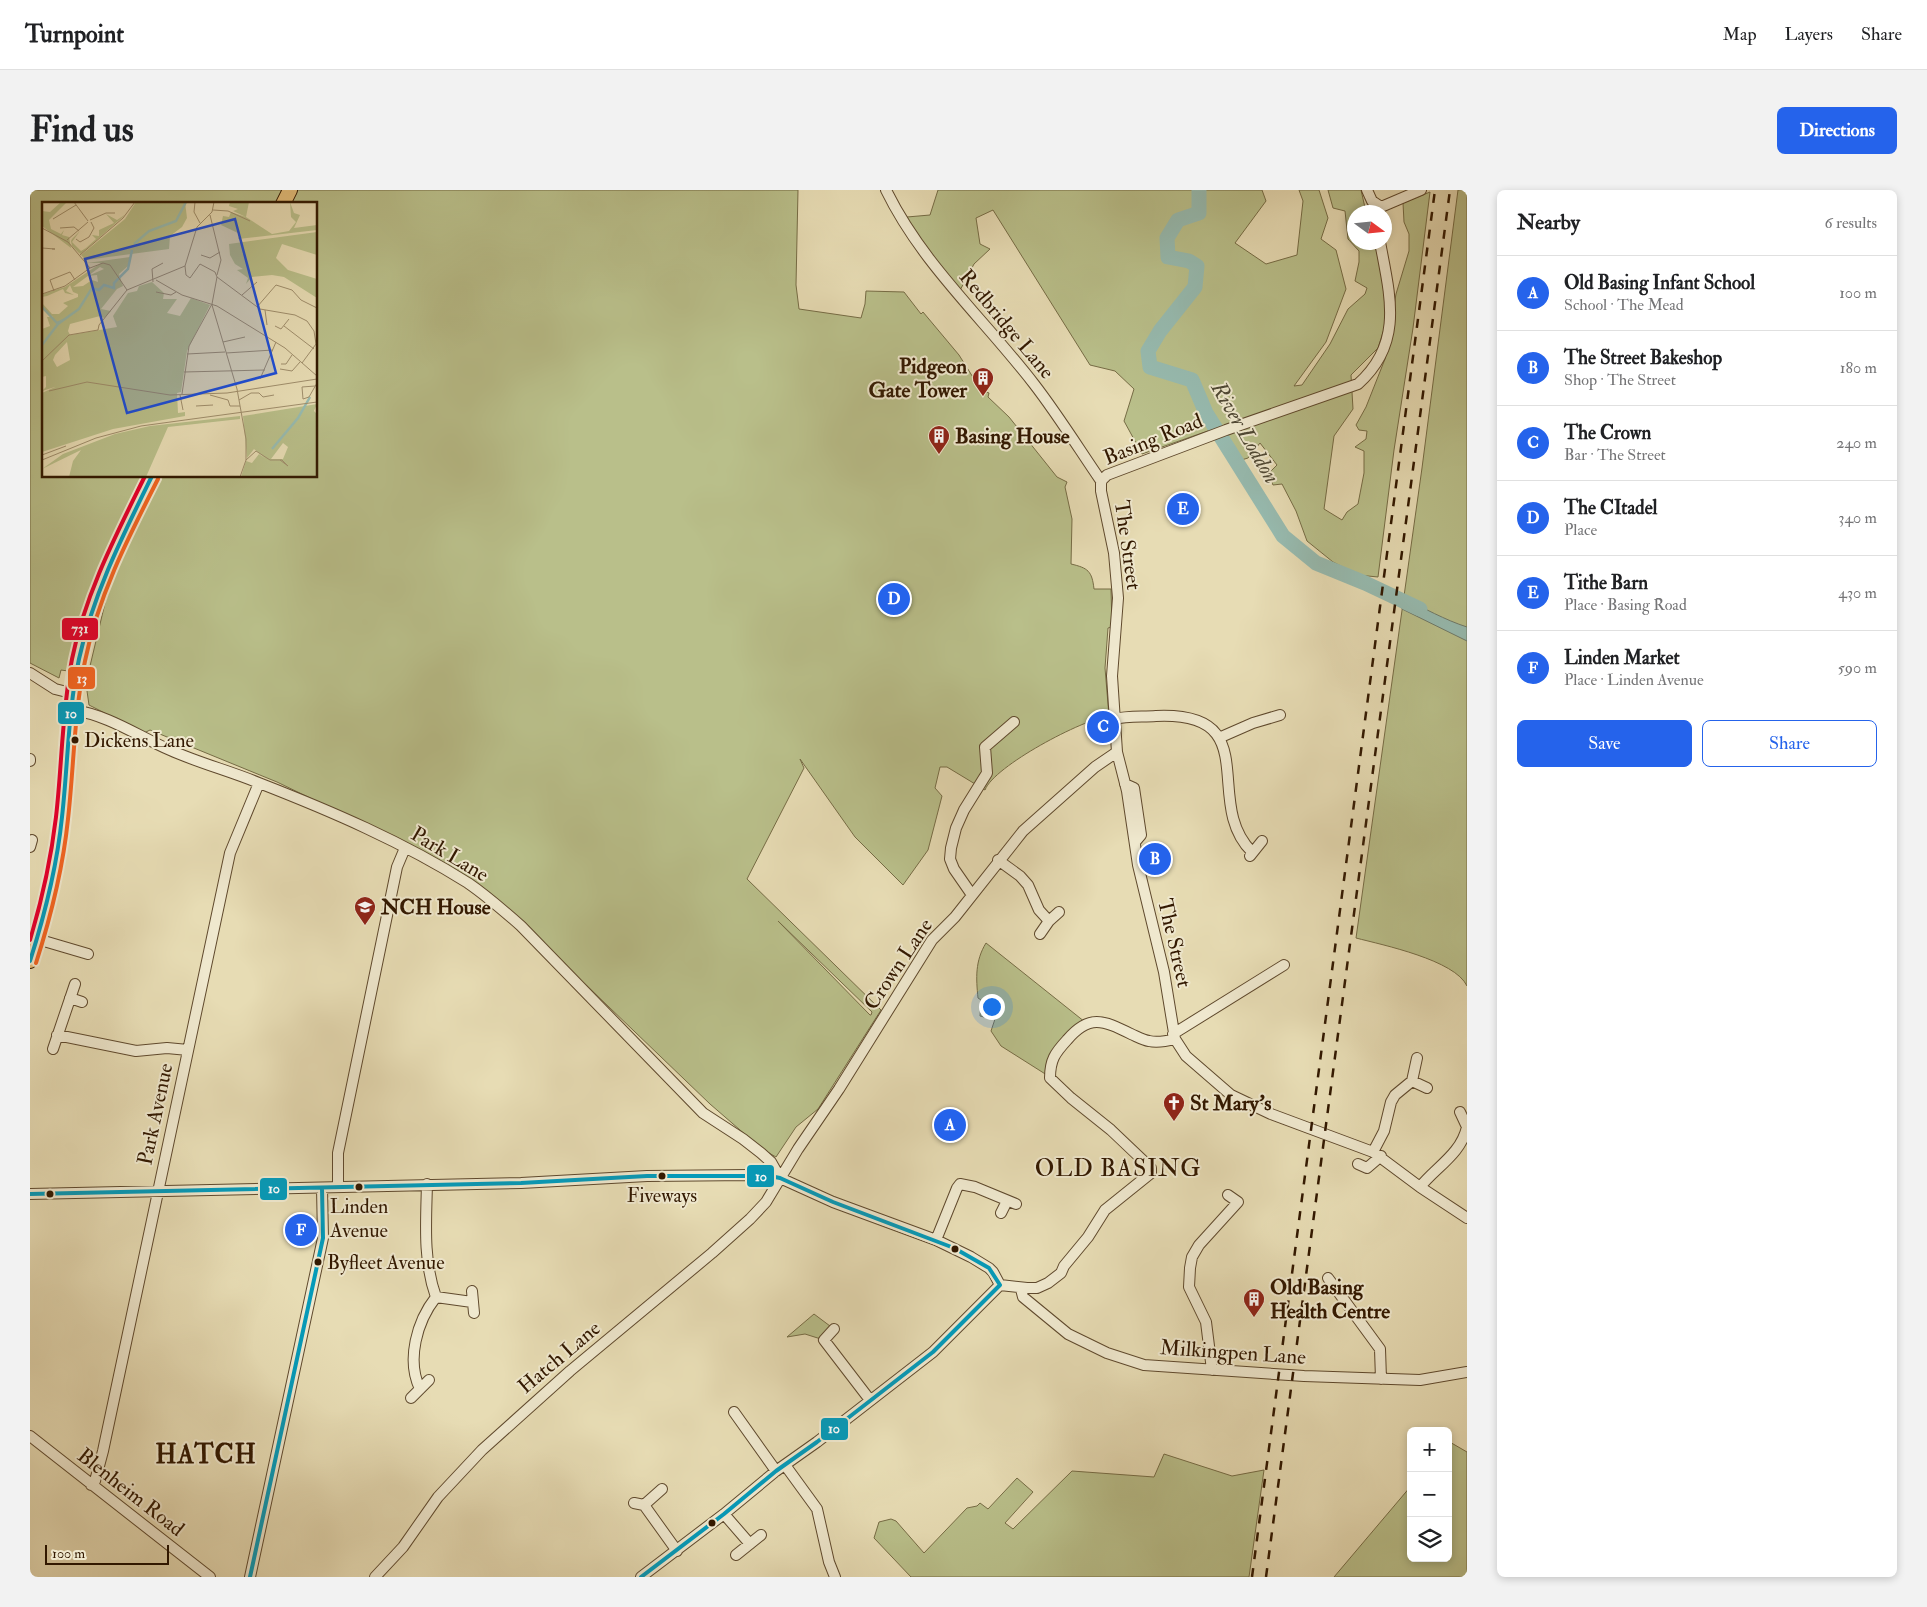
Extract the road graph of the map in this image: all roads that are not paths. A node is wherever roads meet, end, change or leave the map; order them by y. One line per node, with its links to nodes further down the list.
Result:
1 (290, 190): 5 (main road)
2 (886, 190): 10 (street, Redbridge Lane)
3 (1367, 190): 6 (street)
4 (1421, 190): 7 (street)
5 (285, 202)
6 (1376, 205)
7 (1390, 205)
8 (1381, 250): 10 (street, Basing Road)
9 (151, 478): 12 (main road)
10 (1101, 481): 15 (street, The Street)
11 (30, 673): 12 (street)
12 (75, 694): 13 (main road)
13 (73, 710): 19 (street, Park Lane); 27 (main road)
14 (1280, 715): 17 (street)
15 (1114, 719): 17 (street); 18 (street, The Street)
16 (1014, 722): 23 (street)
17 (1221, 737): 20 (street)
18 (1117, 752): 22 (street, Crown Lane); 35 (street, The Street)
19 (259, 783): 21 (street, Park Lane); 37 (street, Park Avenue)
20 (1262, 841)
21 (405, 848): 45 (street, Park Lane); 47 (street)
22 (998, 860): 23 (street, Crown Lane); 25 (street)
23 (972, 895): 45 (street, Crown Lane)
24 (1059, 912): 25 (street)
25 (1049, 921): 26 (street)
26 (1040, 934)
27 (37, 939): 28 (street); 29 (main road)
28 (88, 954)
29 (30, 961)
30 (1284, 965): 35 (street)
31 (75, 984): 32 (street)
32 (70, 998): 33 (street); 34 (street)
33 (82, 1002)
34 (57, 1035): 36 (street); 37 (street)
35 (1174, 1037): 43 (street, The Street); 58 (street)
36 (53, 1049)
37 (188, 1050): 50 (street, Park Avenue)
38 (1417, 1058): 39 (street)
39 (1412, 1081): 40 (street); 43 (street)
40 (1427, 1088)
41 (1460, 1112): 42 (street)
42 (1467, 1127): 48 (street)
43 (1377, 1154): 44 (street); 48 (street, The Street)
44 (1358, 1164)
45 (780, 1178): 46 (street); 55 (street); 82 (street, Hatch Lane)
46 (427, 1184): 47 (street); 59 (street)
47 (338, 1187): 49 (street)
48 (1420, 1187): 54 (street, The Street)
49 (322, 1188): 50 (street); 81 (street)
50 (158, 1191): 51 (street); 72 (street, Park Avenue)
51 (30, 1194)
52 (1228, 1195): 62 (street)
53 (1001, 1214): 55 (street)
54 (1467, 1218)
55 (936, 1240): 57 (street)
56 (1328, 1278): 64 (street)
57 (1000, 1285): 58 (street); 68 (street)
58 (1021, 1289): 62 (street, Milkingpen Lane)
59 (436, 1297): 60 (street); 66 (street)
60 (473, 1302)
61 (834, 1329): 68 (street)
62 (1212, 1370): 64 (street, Milkingpen Lane)
63 (1467, 1372): 64 (street, Milkingpen Lane)
64 (1381, 1379)
65 (429, 1380): 66 (street)
66 (420, 1389): 67 (street)
67 (411, 1398)
68 (870, 1400): 71 (street)
69 (734, 1412): 71 (street)
70 (30, 1436): 72 (street, Blenheim Road)
71 (781, 1468): 74 (street); 85 (street)
72 (91, 1485): 80 (street, Blenheim Road)
73 (662, 1489): 77 (street)
74 (724, 1514): 76 (street); 77 (street)
75 (761, 1535): 76 (street)
76 (750, 1544): 78 (street)
77 (677, 1551): 79 (street)
78 (736, 1555)
79 (654, 1568): 83 (street); 84 (street)
80 (210, 1577)
81 (250, 1577)
82 (375, 1577)
83 (641, 1577)
84 (661, 1577)
85 (835, 1577)

